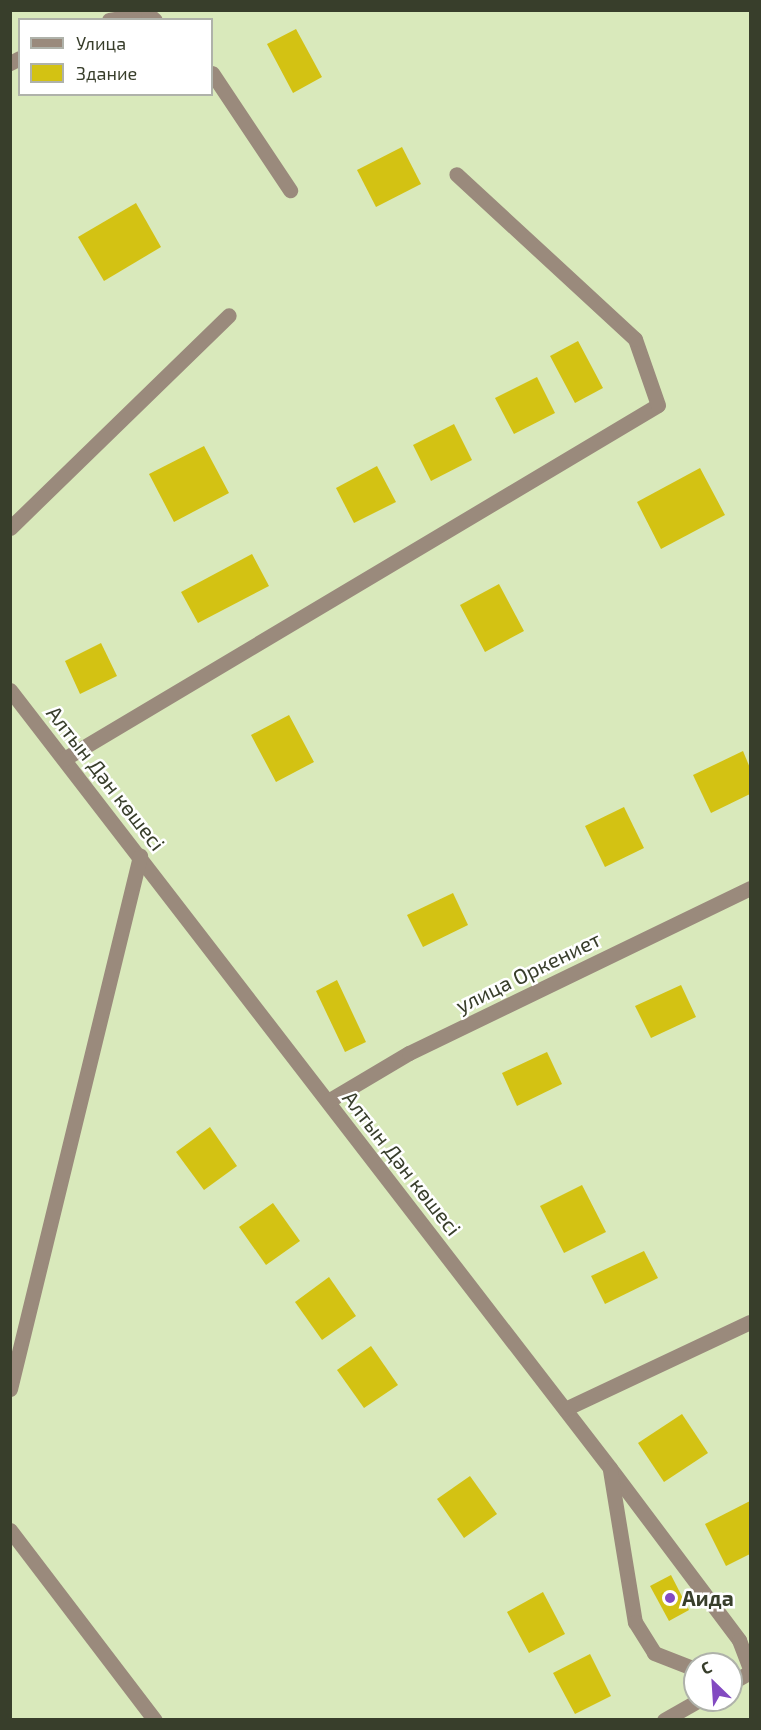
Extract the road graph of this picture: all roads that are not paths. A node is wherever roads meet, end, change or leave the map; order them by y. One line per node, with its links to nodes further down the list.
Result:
1 (122, 18): 2 (street)
2 (153, 18)
3 (213, 75): 5 (street)
4 (456, 174): 9 (street)
5 (290, 190)
6 (229, 315): 7 (street)
7 (10, 528)
8 (10, 690): 9 (street, Алтын Дән көшесі)
9 (64, 759): 10 (street, Алтын Дән көшесі)
10 (140, 856): 12 (street, Алтын Дән көшесі); 14 (street)
11 (750, 888): 12 (street, улица Оркениет)
12 (328, 1101): 15 (street, Алтын Дән көшесі)
13 (750, 1322): 15 (street)
14 (10, 1389)
15 (565, 1409): 16 (street, Алтын Дән көшесі)
16 (610, 1468): 18 (street); 19 (street, Алтын Дән көшесі)
17 (10, 1530): 21 (street)
18 (683, 1664)
19 (750, 1671)
20 (683, 1709): 22 (street)
21 (155, 1719)
22 (664, 1719)

